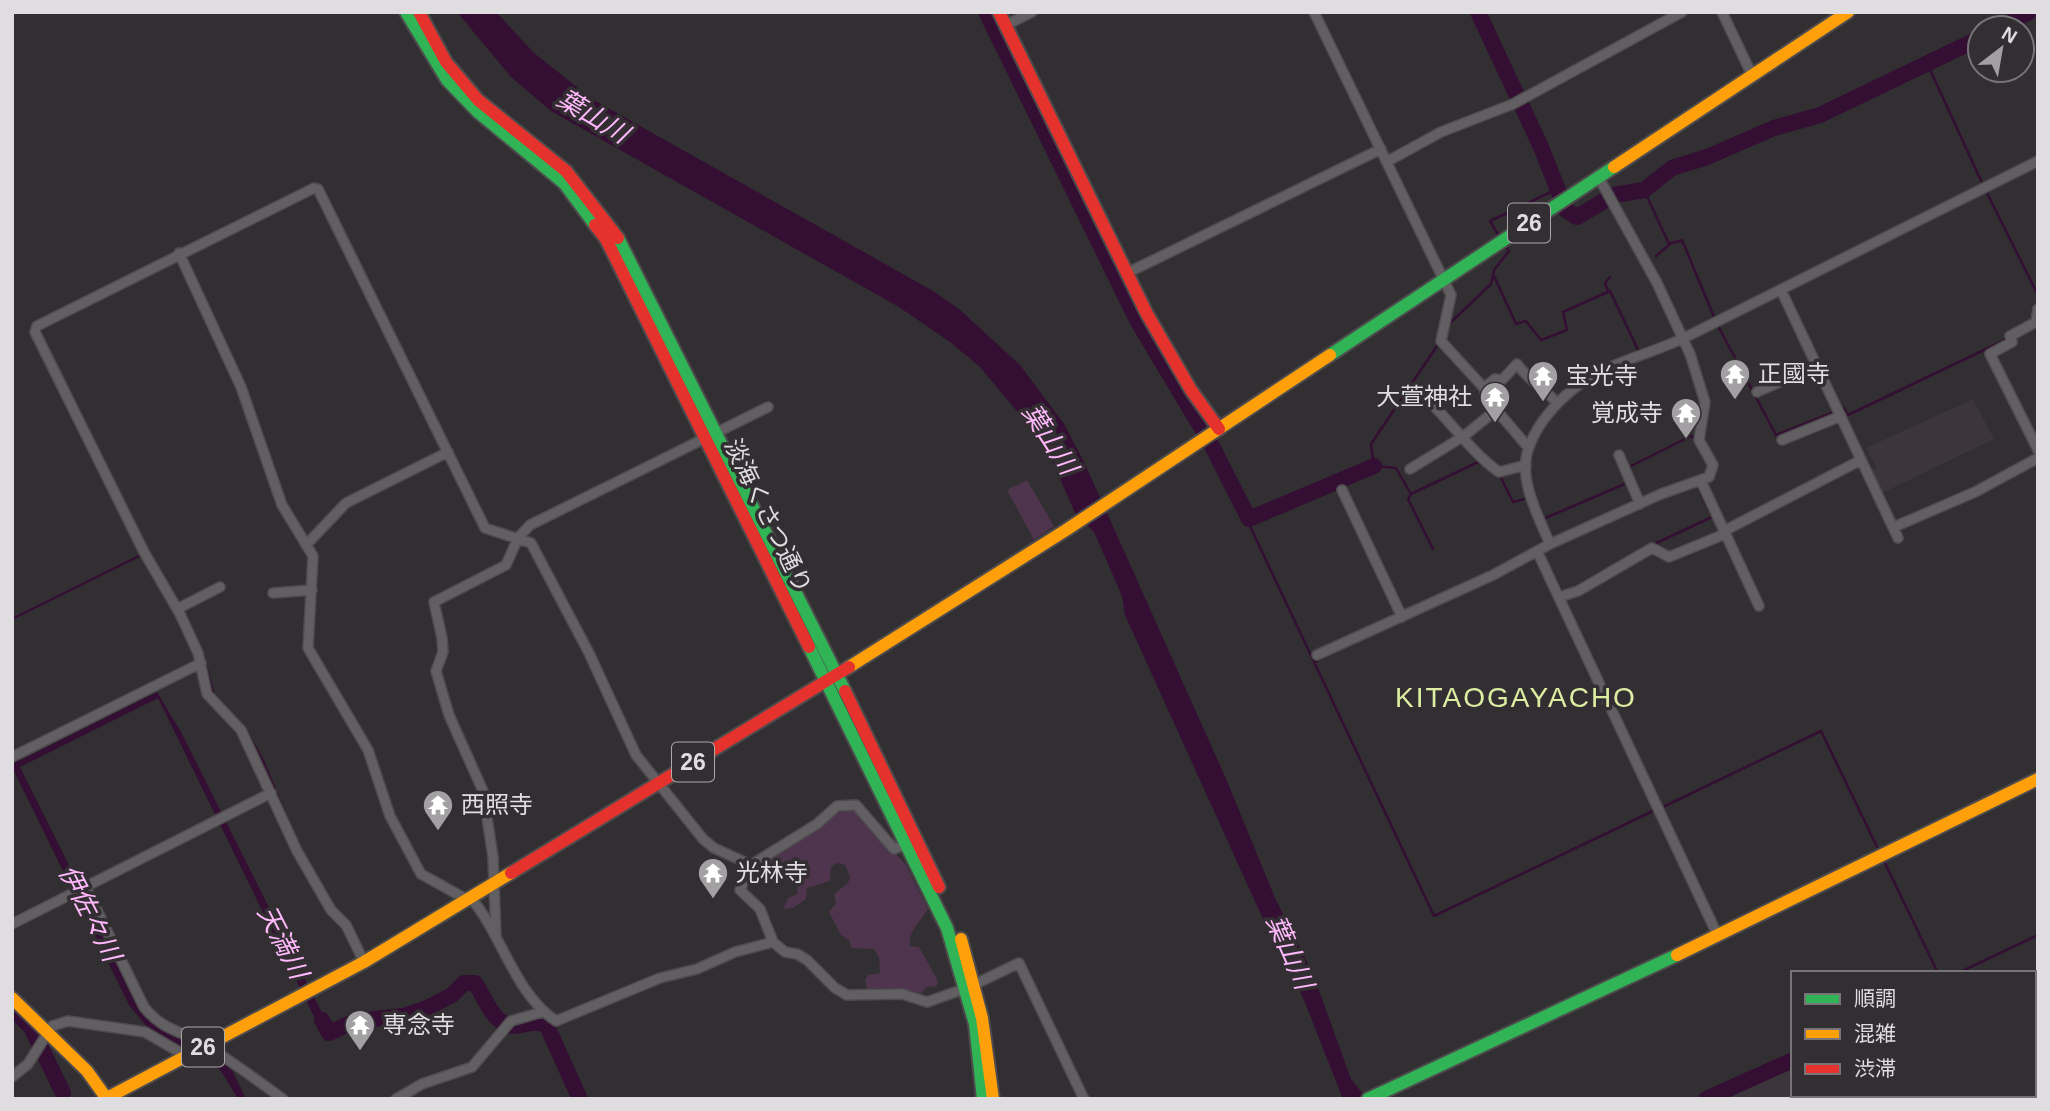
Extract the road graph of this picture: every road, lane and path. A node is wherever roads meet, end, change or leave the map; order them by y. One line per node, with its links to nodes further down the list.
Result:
1 (406, 12): 30 (street, 淡海くさつ通り)
2 (419, 12): 30 (street, 淡海くさつ通り)
3 (999, 12): 9 (street)
4 (1032, 12): 9 (street)
5 (1314, 12): 11 (street)
6 (1682, 12): 12 (street)
7 (1722, 12): 10 (street)
8 (1848, 12): 10 (street, 26)
9 (1006, 25): 16 (street)
10 (1752, 75): 14 (street, 26)
11 (1381, 149): 12 (street); 16 (street)
12 (1388, 161): 17 (street)
13 (2038, 161): 18 (street)
14 (1599, 178): 17 (street, 26); 20 (street)
15 (179, 253): 35 (street); 49 (street); 56 (street)
16 (1127, 273): 29 (street)
17 (1445, 279): 22 (street); 29 (street, 26)
18 (1781, 290): 20 (street); 21 (street)
19 (2038, 309): 34 (street)
20 (1682, 339): 25 (street); 41 (street)
21 (1817, 365): 24 (street); 28 (street)
22 (1484, 388): 25 (street); 27 (street)
23 (1411, 392): 31 (street)
24 (1757, 392)
25 (1557, 403): 33 (street)
26 (768, 407): 30 (street)
27 (1496, 410): 31 (street); 33 (street)
28 (1841, 416): 32 (street); 38 (street)
29 (1211, 434): 60 (street, 26)
30 (711, 435): 46 (street); 60 (street, 淡海くさつ通り); 61 (street, 淡海くさつ通り)
31 (1464, 436): 39 (street); 40 (street)
32 (1782, 440)
33 (1528, 447): 39 (street)
34 (2038, 450)
35 (448, 452): 46 (street); 49 (street)
36 (1619, 455): 43 (street)
37 (2038, 458): 44 (street)
38 (1861, 460): 44 (street); 45 (street)
39 (1526, 466): 48 (street)
40 (1410, 468)
41 (1701, 481): 43 (street); 45 (street)
42 (1342, 489): 57 (street)
43 (1640, 504): 48 (street)
44 (1894, 527): 47 (street)
45 (1724, 533): 54 (street); 55 (street)
46 (518, 538): 64 (street); 68 (street)
47 (1898, 538)
48 (1550, 544): 50 (street)
49 (306, 545): 52 (street)
50 (1538, 554): 54 (street); 57 (street)
51 (220, 587): 56 (street)
52 (312, 590): 53 (street); 70 (street)
53 (273, 593)
54 (1559, 597): 72 (street)
55 (1759, 606)
56 (177, 609): 59 (street)
57 (1402, 617): 58 (street)
58 (1317, 655)
59 (201, 663): 62 (street); 65 (street)
60 (837, 674): 61 (street, 26); 66 (street, 淡海くさつ通り)
61 (825, 682): 64 (street, 26); 66 (street, 淡海くさつ通り)
62 (12, 757)
63 (2038, 779): 72 (street)
64 (658, 783): 67 (street); 68 (street, 26)
65 (271, 793): 69 (street); 75 (street)
66 (914, 842): 67 (street); 76 (street, 淡海くさつ通り)
67 (751, 865): 74 (street)
68 (494, 880): 70 (street, 26); 73 (street)
69 (84, 887): 71 (street); 80 (street)
70 (468, 898): 73 (street); 75 (street, 26)
71 (12, 924)
72 (1717, 934): 90 (street)
73 (496, 936): 78 (street)
74 (773, 942): 76 (street); 78 (street)
75 (364, 962): 81 (street, 26)
76 (971, 986): 87 (street, 淡海くさつ通り); 88 (street, 淡海くさつ通り); 89 (street)
77 (12, 998): 79 (street)
78 (542, 1012): 86 (street)
79 (47, 1031): 80 (street); 83 (street); 84 (street)
80 (163, 1035): 81 (street); 82 (street)
81 (206, 1045): 82 (street, 26); 85 (street)
82 (186, 1056): 84 (street, 26)
83 (12, 1077)
84 (106, 1098)
85 (283, 1099)
86 (396, 1099)
87 (983, 1099)
88 (993, 1099)
89 (1084, 1099)
90 (1368, 1099)

